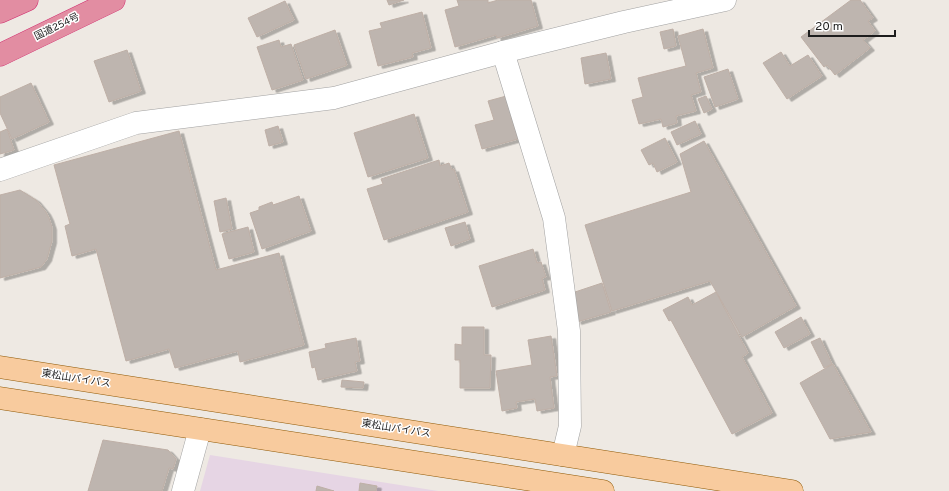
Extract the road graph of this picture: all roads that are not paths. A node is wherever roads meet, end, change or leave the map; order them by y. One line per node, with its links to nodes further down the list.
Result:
1 (27, 0): 4 (highway)
2 (114, 0): 6 (highway, 国道254号)
3 (725, 0): 5 (street)
4 (0, 12)
5 (503, 52): 7 (street); 11 (street)
6 (0, 55)
7 (0, 170)
8 (0, 367): 11 (main road, 東松山バイパス)
9 (0, 398): 10 (main road)
10 (200, 429): 12 (street); 13 (main road)
11 (563, 455): 14 (main road, 東松山バイパス)
12 (183, 491)
13 (603, 491)
14 (792, 491)

